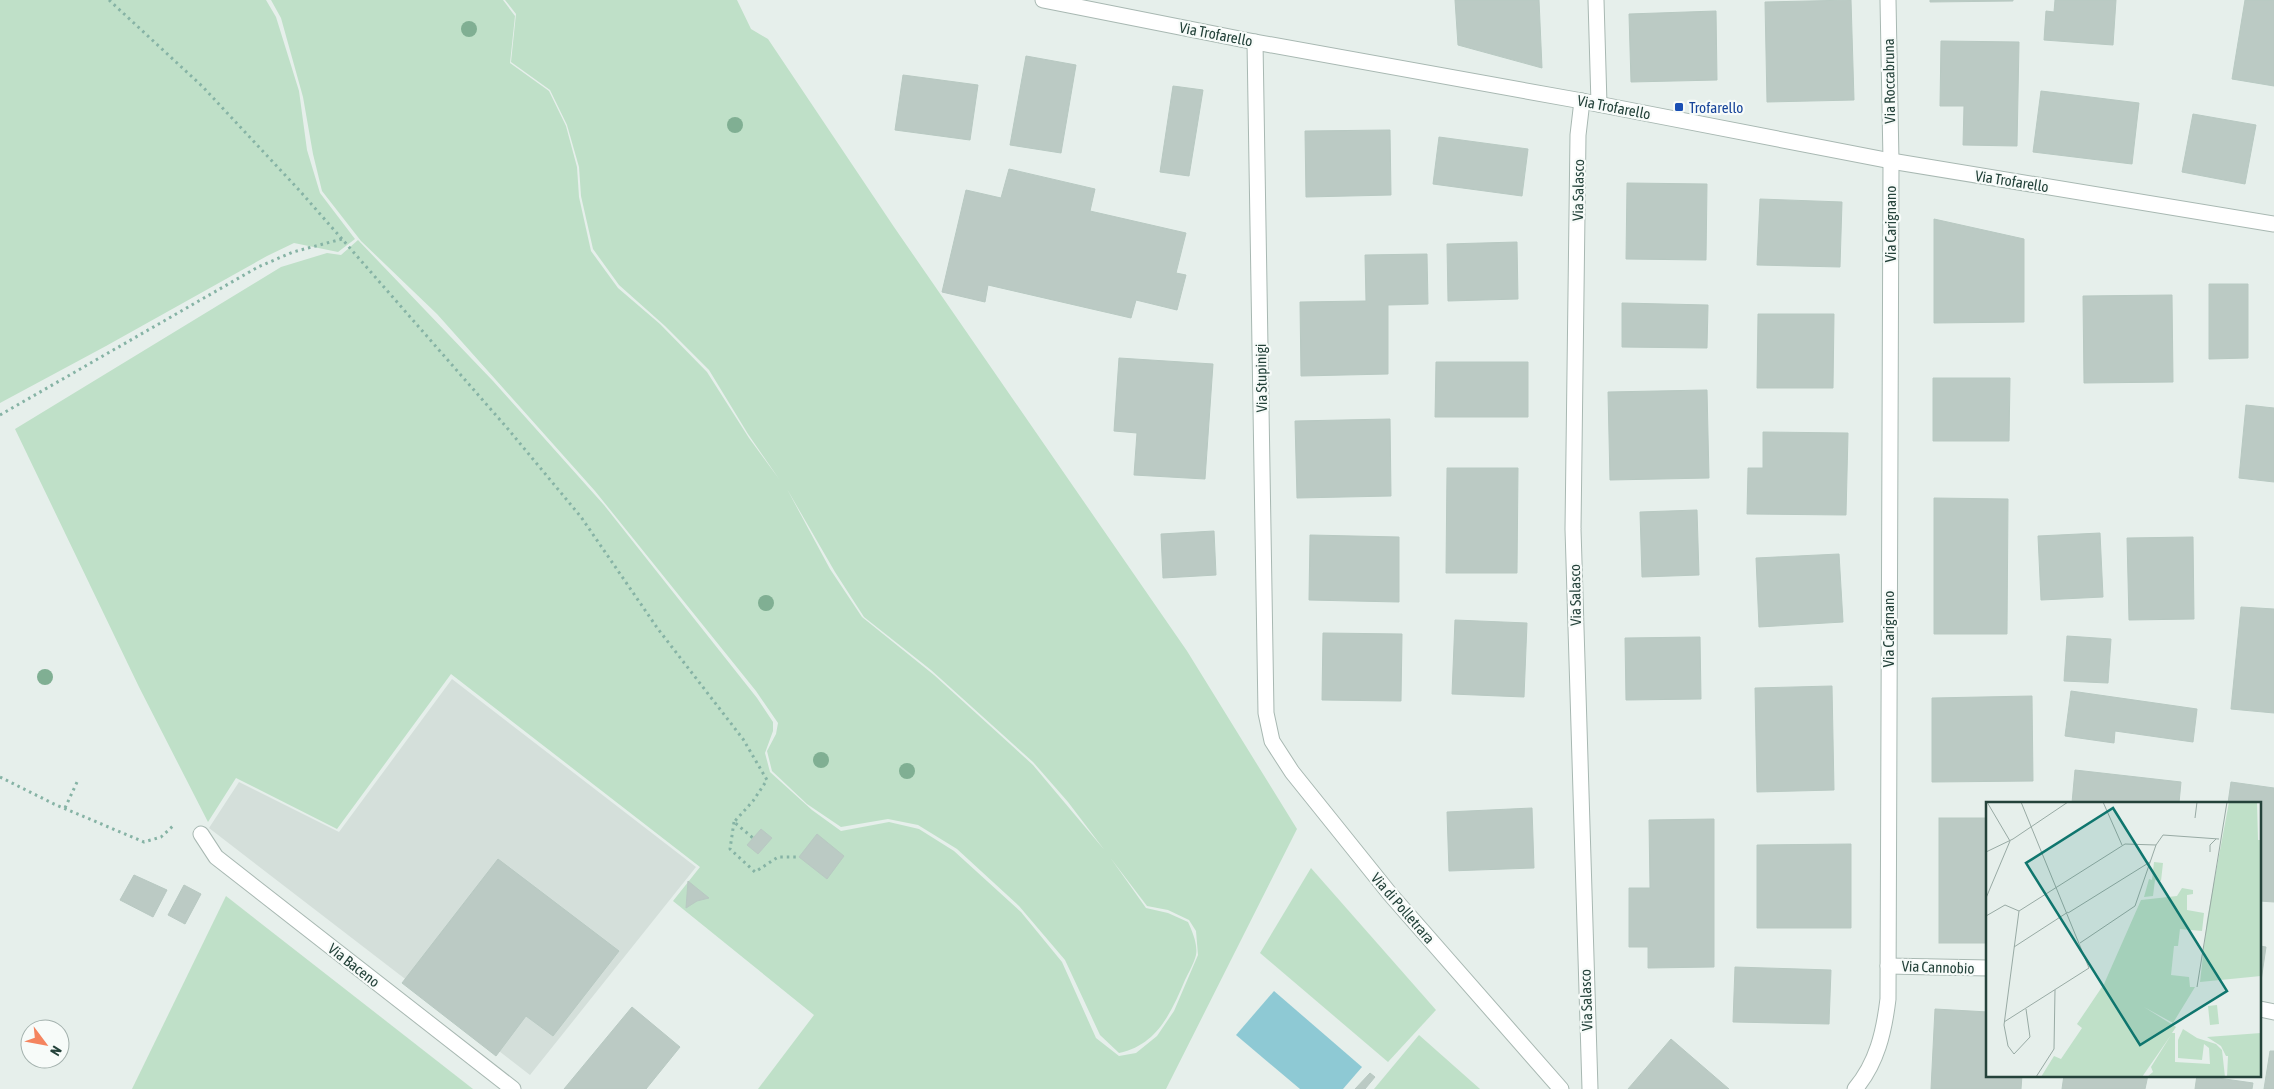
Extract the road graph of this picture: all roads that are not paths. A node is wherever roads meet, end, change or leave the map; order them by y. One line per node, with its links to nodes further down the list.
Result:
1 (1044, 0): 4 (street, Via Trofarello)
2 (1596, 0): 6 (street)
3 (1888, 0): 7 (street, Via Roccabruna)
4 (1255, 42): 5 (street, Via Trofarello); 9 (street, Via Stupinigi)
5 (1582, 101): 6 (street, Via Trofarello); 15 (street, Via Salasco)
6 (1599, 104): 7 (street, Via Trofarello)
7 (1891, 161): 8 (street, Via Trofarello); 11 (street, Via Carignano)
8 (2274, 224)
9 (1266, 713): 14 (street, Via di Polletrara)
10 (201, 834): 13 (street, Via Baceno)
11 (1888, 966): 12 (street, Via Cannobio); 16 (street, Via Carignano)
12 (1986, 968)
13 (514, 1089)
14 (1561, 1089)
15 (1590, 1089)
16 (1855, 1089)

